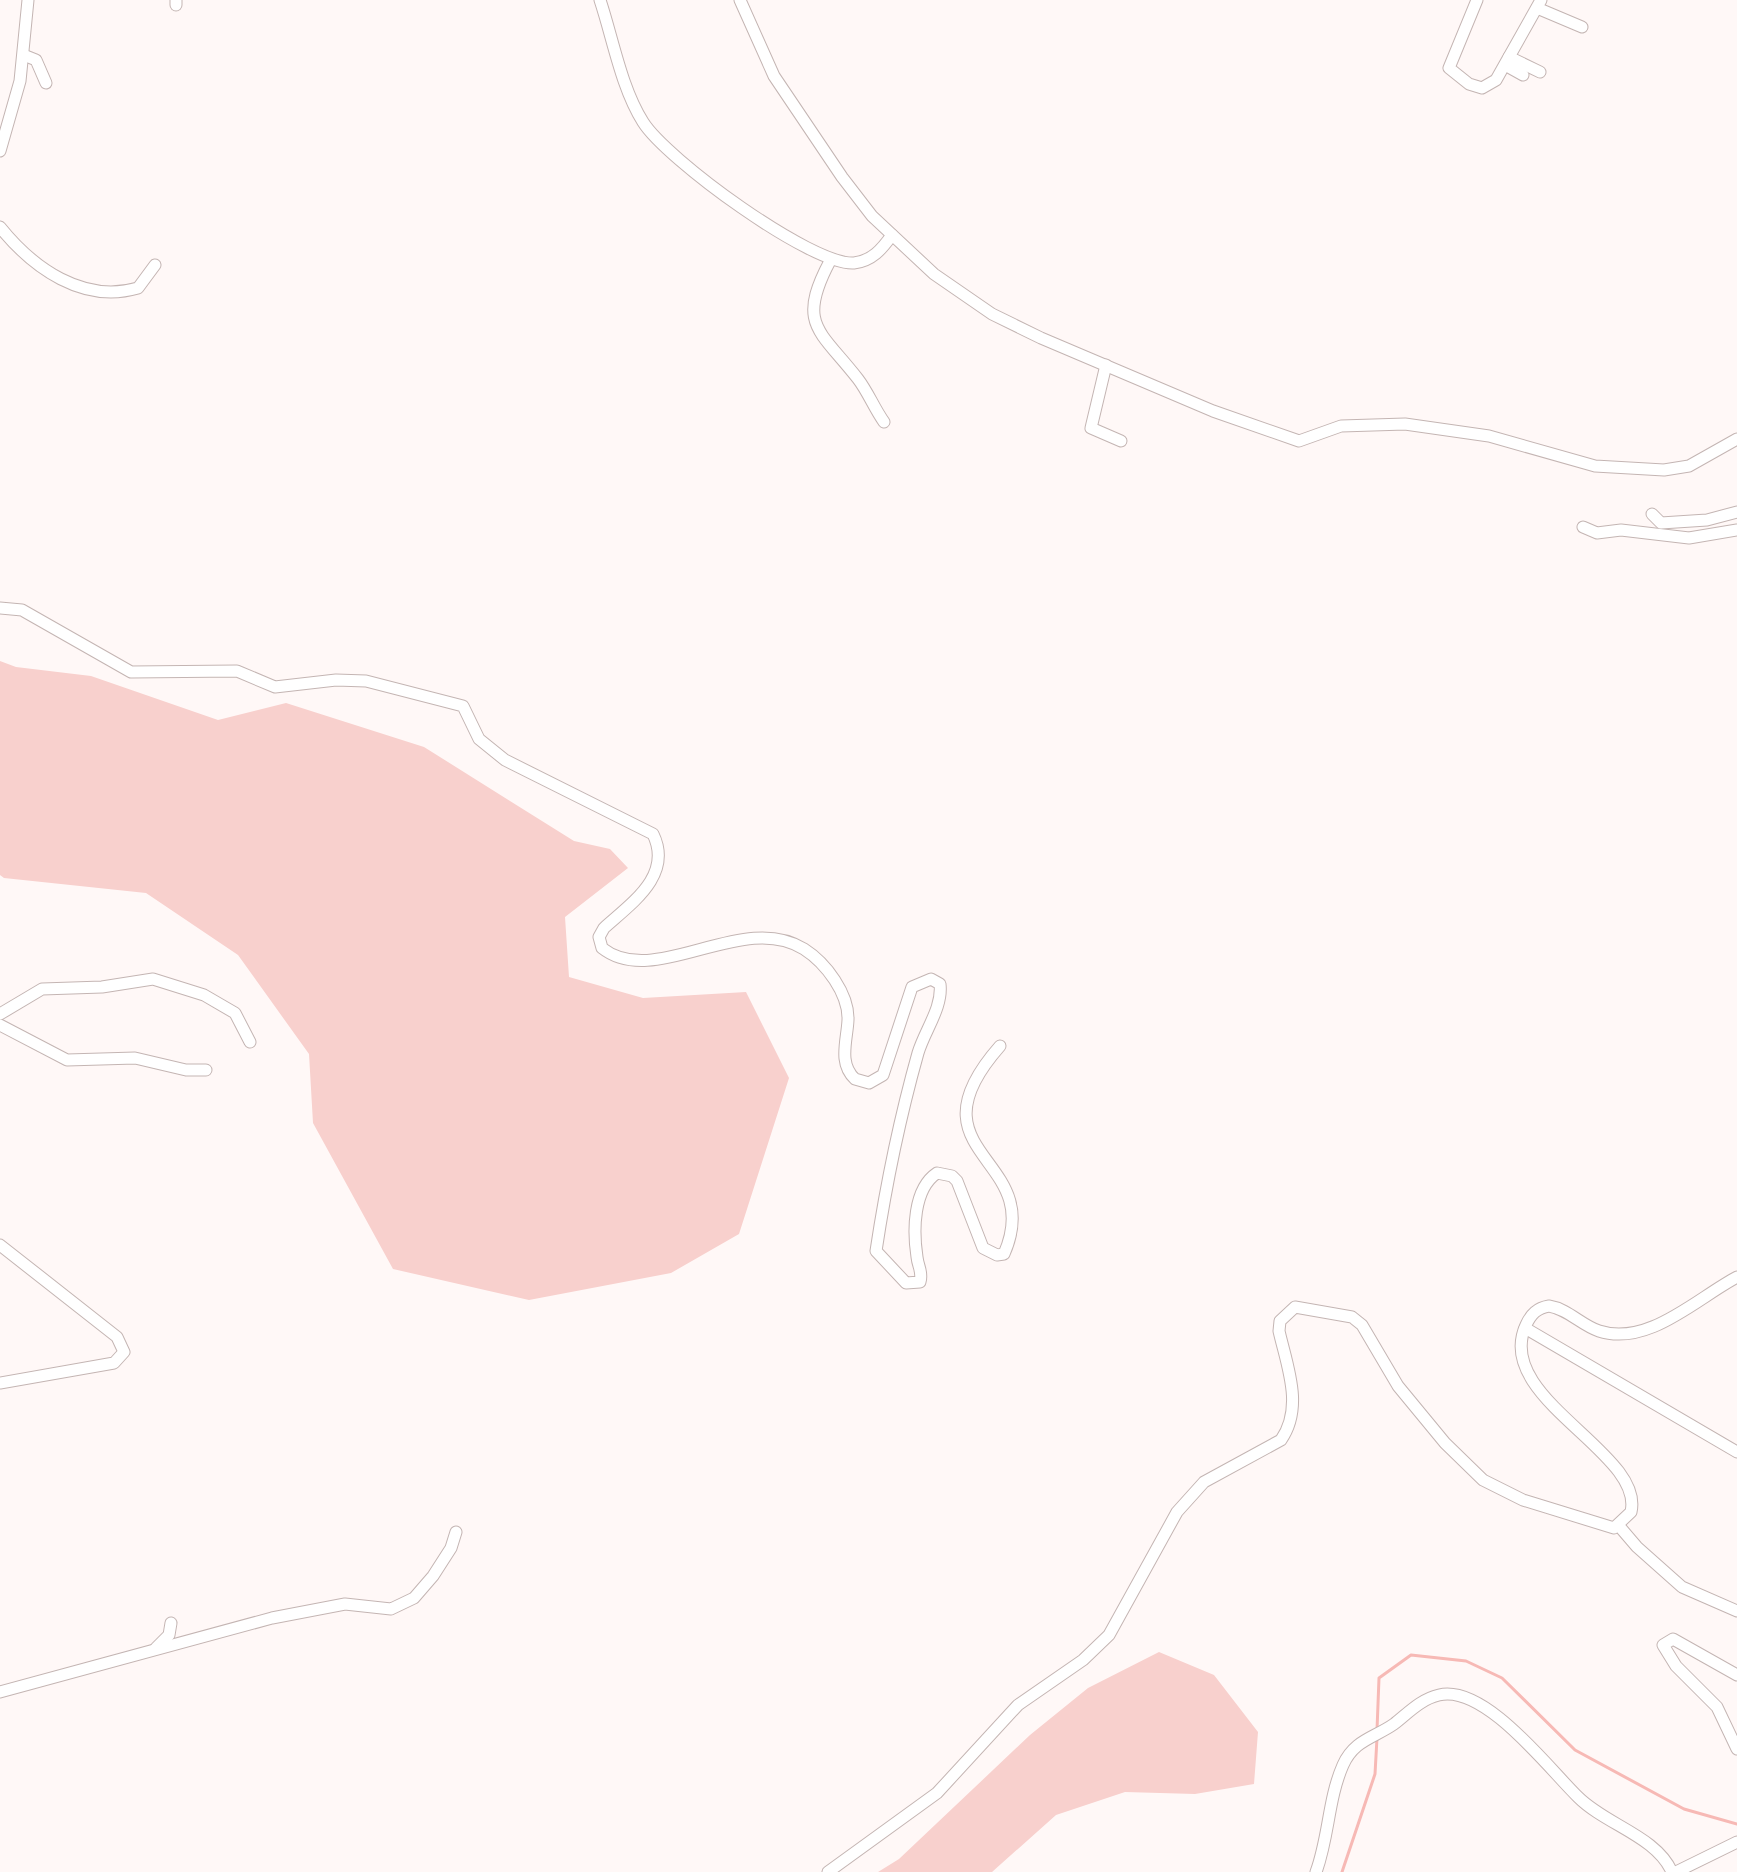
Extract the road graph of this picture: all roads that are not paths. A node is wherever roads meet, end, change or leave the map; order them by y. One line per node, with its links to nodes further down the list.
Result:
1 (28, 0): 12 (street)
2 (600, 0): 15 (street)
3 (740, 0): 14 (street)
4 (1477, 0): 8 (street)
5 (1539, 4): 6 (street); 8 (street)
6 (1582, 27)
7 (26, 56): 11 (street)
8 (1507, 61): 9 (street); 10 (street)
9 (1540, 72)
10 (1523, 75)
11 (46, 83)
12 (0, 151)
13 (0, 227): 16 (street)
14 (892, 235): 15 (street); 17 (street)
15 (830, 261): 18 (street)
16 (155, 265)
17 (1106, 365): 19 (street); 20 (street)
18 (884, 422)
19 (1737, 439)
20 (1121, 441)
21 (1737, 512): 22 (street)
22 (1652, 514)
23 (1583, 527): 24 (street)
24 (1737, 530)
25 (0, 608): 29 (street)
26 (0, 1014): 28 (street)
27 (0, 1025): 30 (street)
28 (250, 1042)
29 (1000, 1046)
30 (206, 1070)
31 (0, 1245): 34 (street)
32 (1737, 1277): 33 (street)
33 (1525, 1328): 35 (street); 36 (street)
34 (0, 1383)
35 (1737, 1452)
36 (1619, 1526): 38 (street); 45 (street)
37 (456, 1532): 40 (street)
38 (1737, 1611)
39 (171, 1623): 40 (street)
40 (149, 1653): 42 (street)
41 (1737, 1675): 43 (street)
42 (0, 1692)
43 (1737, 1749)
44 (1737, 1842): 47 (street)
45 (828, 1872)
46 (1316, 1872): 47 (street)
47 (1674, 1872)

